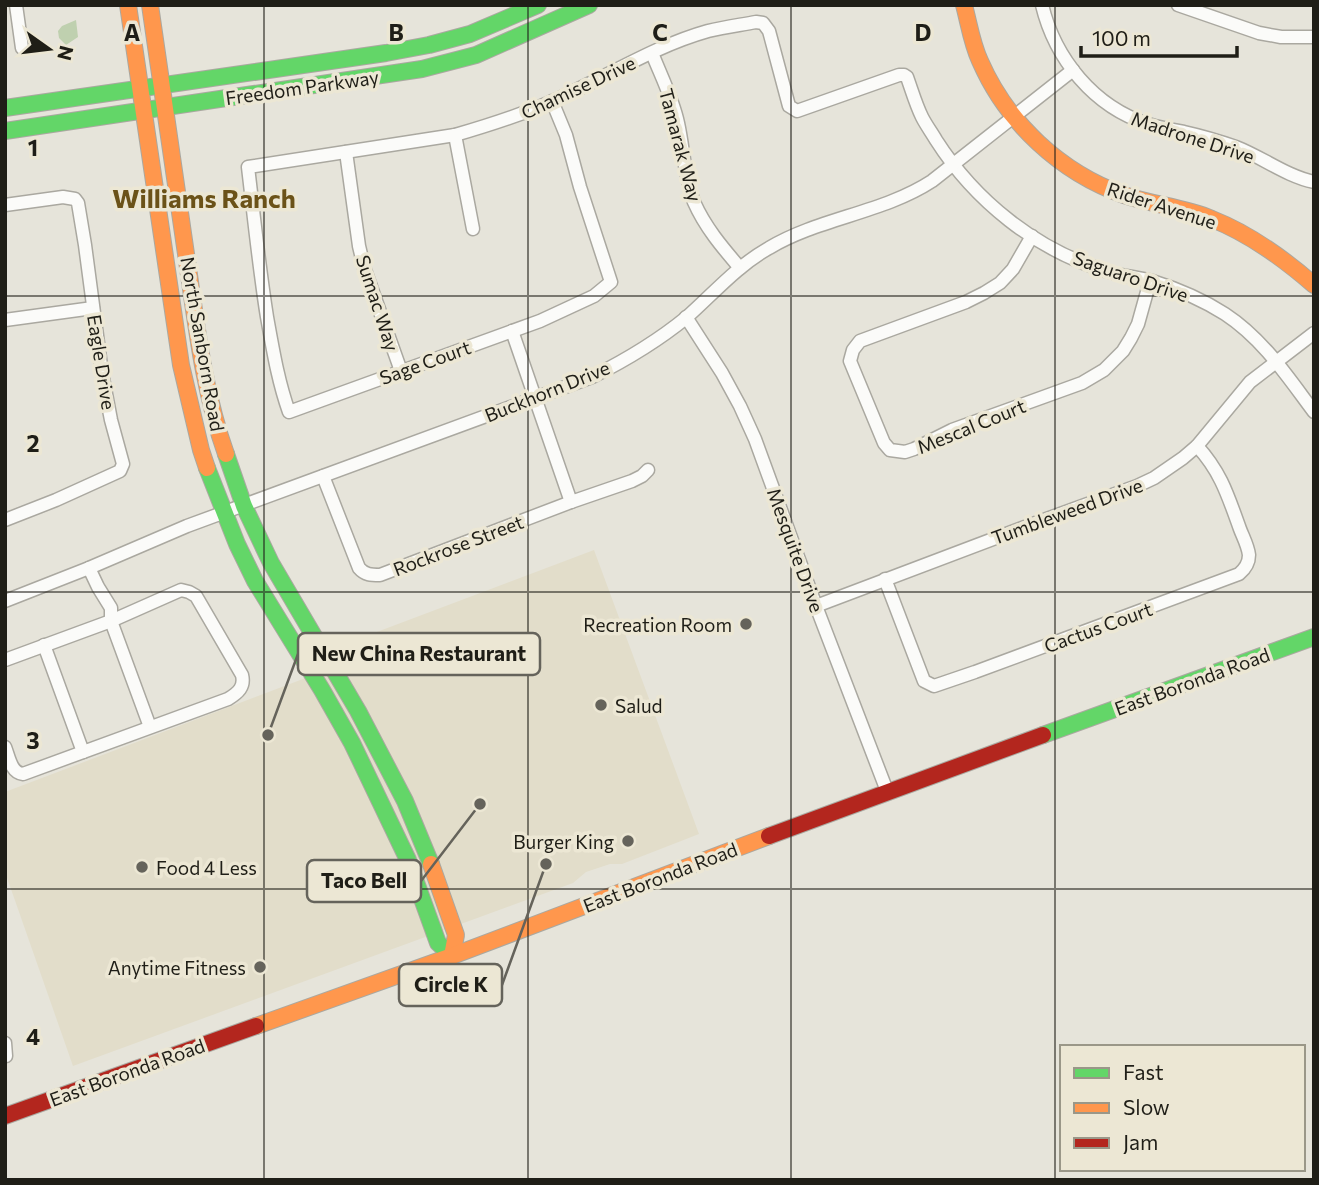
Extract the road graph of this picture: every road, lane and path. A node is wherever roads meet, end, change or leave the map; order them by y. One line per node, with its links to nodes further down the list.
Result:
1 (16, 5): 11 (street)
2 (128, 5): 15 (main road, North Sanborn Road)
3 (150, 5): 14 (main road, North Sanborn Road)
4 (589, 5): 9 (main road, Freedom Parkway)
5 (964, 5): 20 (main road, Rider Avenue)
6 (1042, 5): 13 (street, Madrone Drive)
7 (1178, 5): 10 (street)
8 (537, 6): 9 (street); 14 (main road, Freedom Parkway)
9 (545, 25): 17 (main road, Freedom Parkway)
10 (1314, 37)
11 (22, 48)
12 (652, 53): 16 (street, Chamise Drive); 24 (street, Chamise Drive); 30 (street, Tamarak Way)
13 (1073, 70): 20 (street, Buckhorn Drive); 26 (street, Madrone Drive)
14 (162, 86): 15 (main road, Freedom Parkway); 17 (main road, North Sanborn Road)
15 (141, 89): 18 (main road, Freedom Parkway); 19 (main road, North Sanborn Road)
16 (552, 101): 22 (street, Chamise Drive); 36 (street, Sage Court)
17 (165, 107): 19 (main road, Freedom Parkway); 46 (main road, North Sanborn Road)
18 (5, 108)
19 (144, 110): 21 (main road, Freedom Parkway); 47 (main road, North Sanborn Road)
20 (1013, 117): 24 (street, Buckhorn Drive); 32 (main road, Rider Avenue)
21 (5, 131)
22 (455, 135): 23 (street, Chamise Drive); 28 (street)
23 (346, 152): 25 (street, Chamise Drive); 39 (street, Sumac Way)
24 (951, 164): 29 (street, Saguaro Drive); 30 (street, Buckhorn Drive)
25 (248, 167): 39 (street, Sage Court)
26 (1314, 182)
27 (5, 205): 33 (street, Eagle Drive)
28 (473, 229)
29 (1032, 236): 31 (street, Saguaro Drive); 31 (street, Mescal Court)
30 (740, 268): 34 (street, Buckhorn Drive)
31 (1150, 281): 38 (street, Saguaro Drive)
32 (1314, 285)
33 (93, 308): 35 (street); 48 (street, Eagle Drive)
34 (686, 317): 40 (street, Buckhorn Drive); 52 (street, Mesquite Drive)
35 (5, 320)
36 (512, 331): 39 (street, Sage Court); 40 (street)
37 (1314, 333): 38 (street, Tumbleweed Drive)
38 (1277, 362): 41 (street, Saguaro Drive); 42 (street, Tumbleweed Drive)
39 (401, 371)
40 (534, 398): 44 (street, Buckhorn Drive); 45 (street)
41 (1314, 412)
42 (1197, 446): 50 (street, Tumbleweed Drive); 50 (street, Cactus Court)
43 (648, 470): 45 (street, Rockrose Street)
44 (323, 476): 45 (street, Rockrose Street); 46 (street, Buckhorn Drive)
45 (570, 502)
46 (244, 506): 47 (street, Buckhorn Drive); 61 (main road, North Sanborn Road)
47 (224, 513): 49 (street, Buckhorn Drive); 61 (main road, North Sanborn Road)
48 (5, 520)
49 (89, 568): 51 (street, Buckhorn Drive); 53 (street)
50 (885, 579): 52 (street, Tumbleweed Drive)
51 (5, 601)
52 (816, 606): 60 (street, Mesquite Drive)
53 (111, 621): 55 (street); 57 (street); 57 (street)
54 (1314, 637): 60 (main road, East Boronda Road)
55 (44, 645): 56 (street); 59 (street)
56 (5, 660)
57 (150, 727): 59 (street)
58 (5, 747): 59 (street)
59 (83, 752)
60 (887, 791): 61 (main road, East Boronda Road)
61 (452, 956): 62 (main road, East Boronda Road)
62 (5, 1116)

